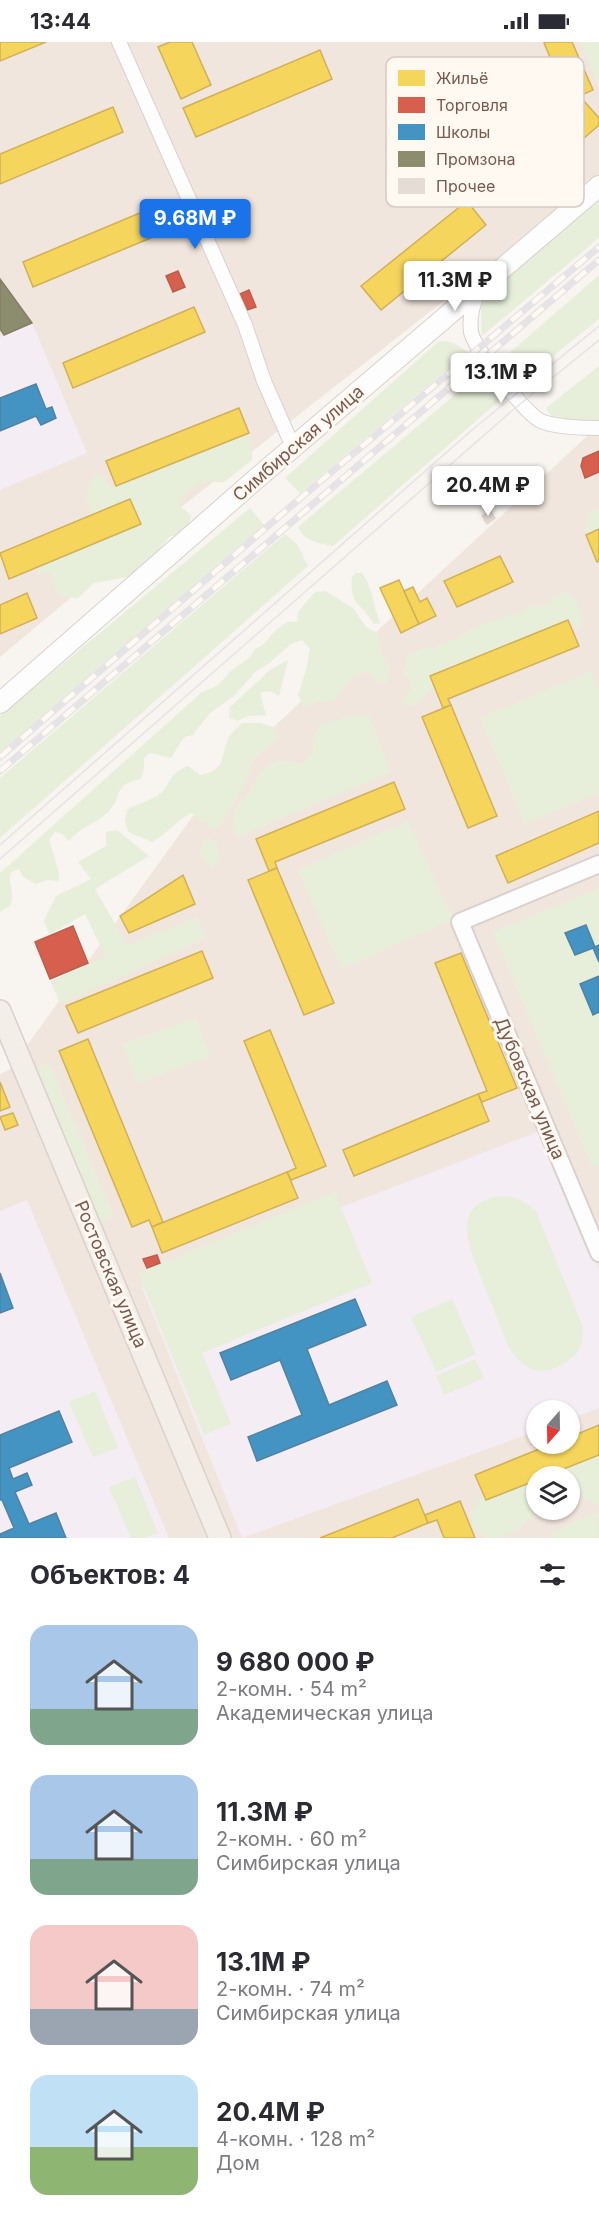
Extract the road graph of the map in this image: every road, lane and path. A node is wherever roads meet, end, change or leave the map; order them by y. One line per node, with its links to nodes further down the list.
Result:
1 (119, 42): 7 (street)
2 (599, 186): 3 (main road, Симбирская улица)
3 (584, 199)
4 (574, 207): 5 (main road, Симбирская улица)
5 (483, 285): 6 (street); 7 (main road, Симбирская улица)
6 (599, 428)
7 (293, 447): 8 (main road, Симбирская улица)
8 (0, 704)
9 (599, 864): 11 (street, Дубовская улица)
10 (0, 1011): 12 (main road, Ростовская улица)
11 (599, 1253)
12 (220, 1538)

